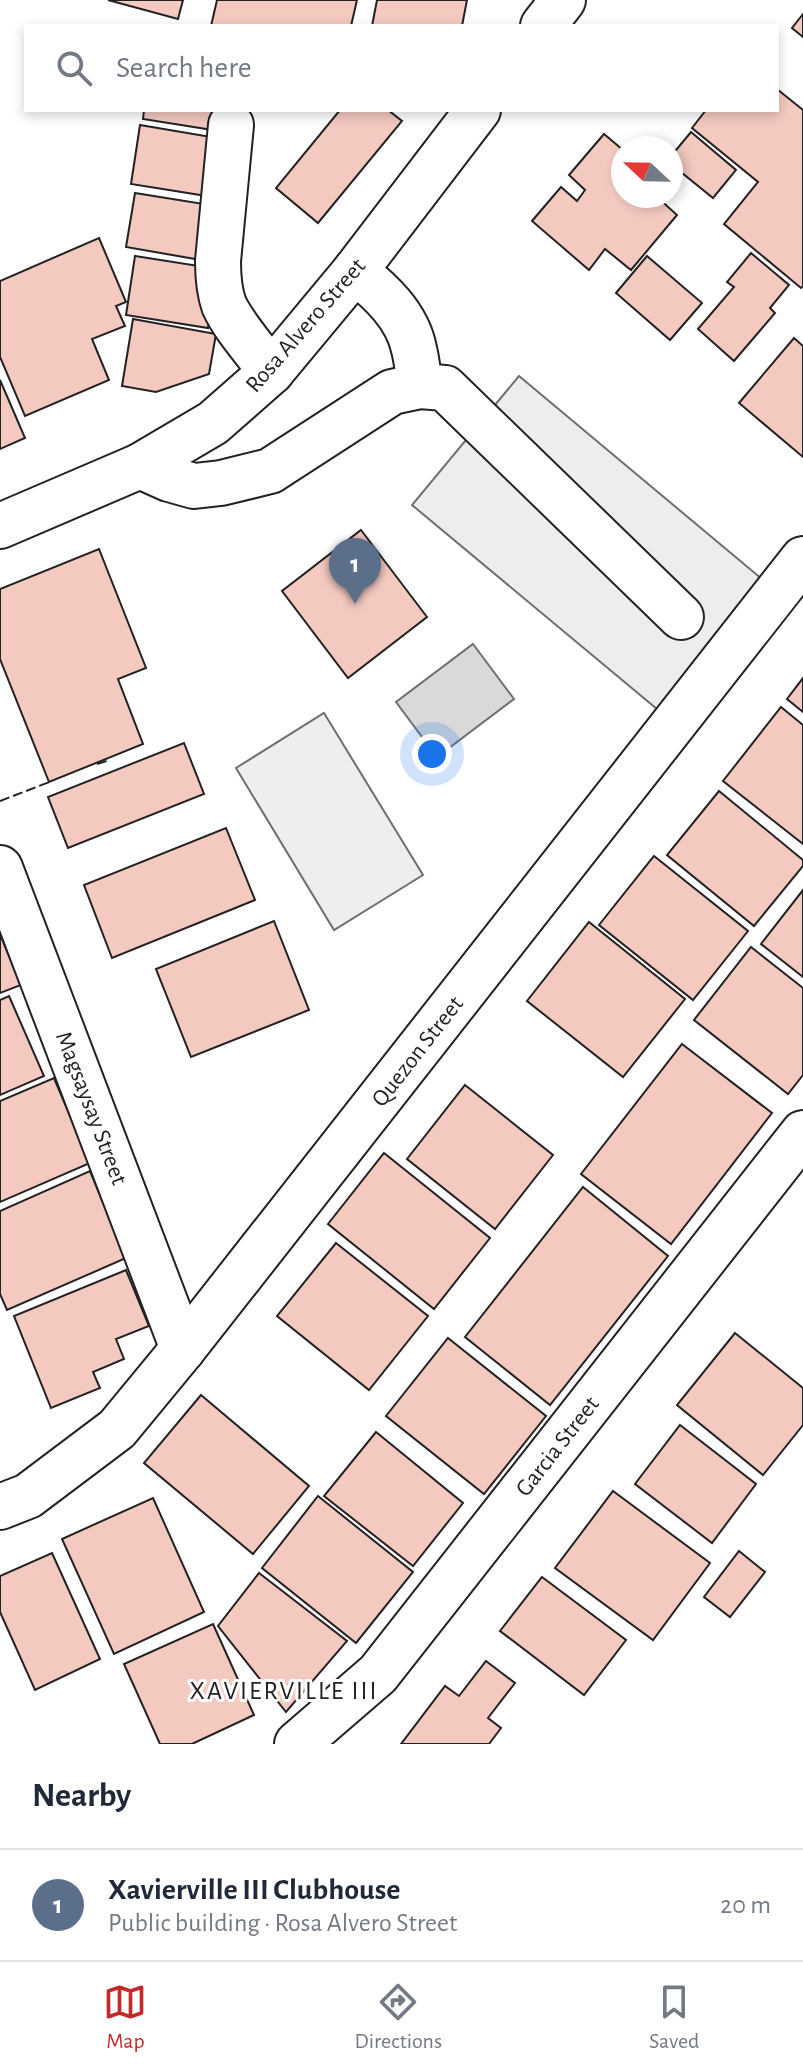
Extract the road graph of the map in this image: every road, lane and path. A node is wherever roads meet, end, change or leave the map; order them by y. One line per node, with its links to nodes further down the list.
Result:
1 (563, 0): 2 (street)
2 (545, 24)
3 (476, 112): 5 (street, Rosa Alvero Street)
4 (231, 125): 6 (street)
5 (355, 271): 6 (street, Rosa Alvero Street); 7 (street)
6 (271, 372): 8 (street, Rosa Alvero Street)
7 (420, 386): 8 (street); 11 (street)
8 (140, 466): 9 (street, Rosa Alvero Street)
9 (0, 526)
10 (803, 559): 14 (street, Quezon Street)
11 (681, 617)
12 (0, 868): 14 (street, Magsaysay Street)
13 (803, 1133): 16 (street, Garcia Street)
14 (183, 1349): 15 (street, Quezon Street)
15 (0, 1507)
16 (297, 1744)

